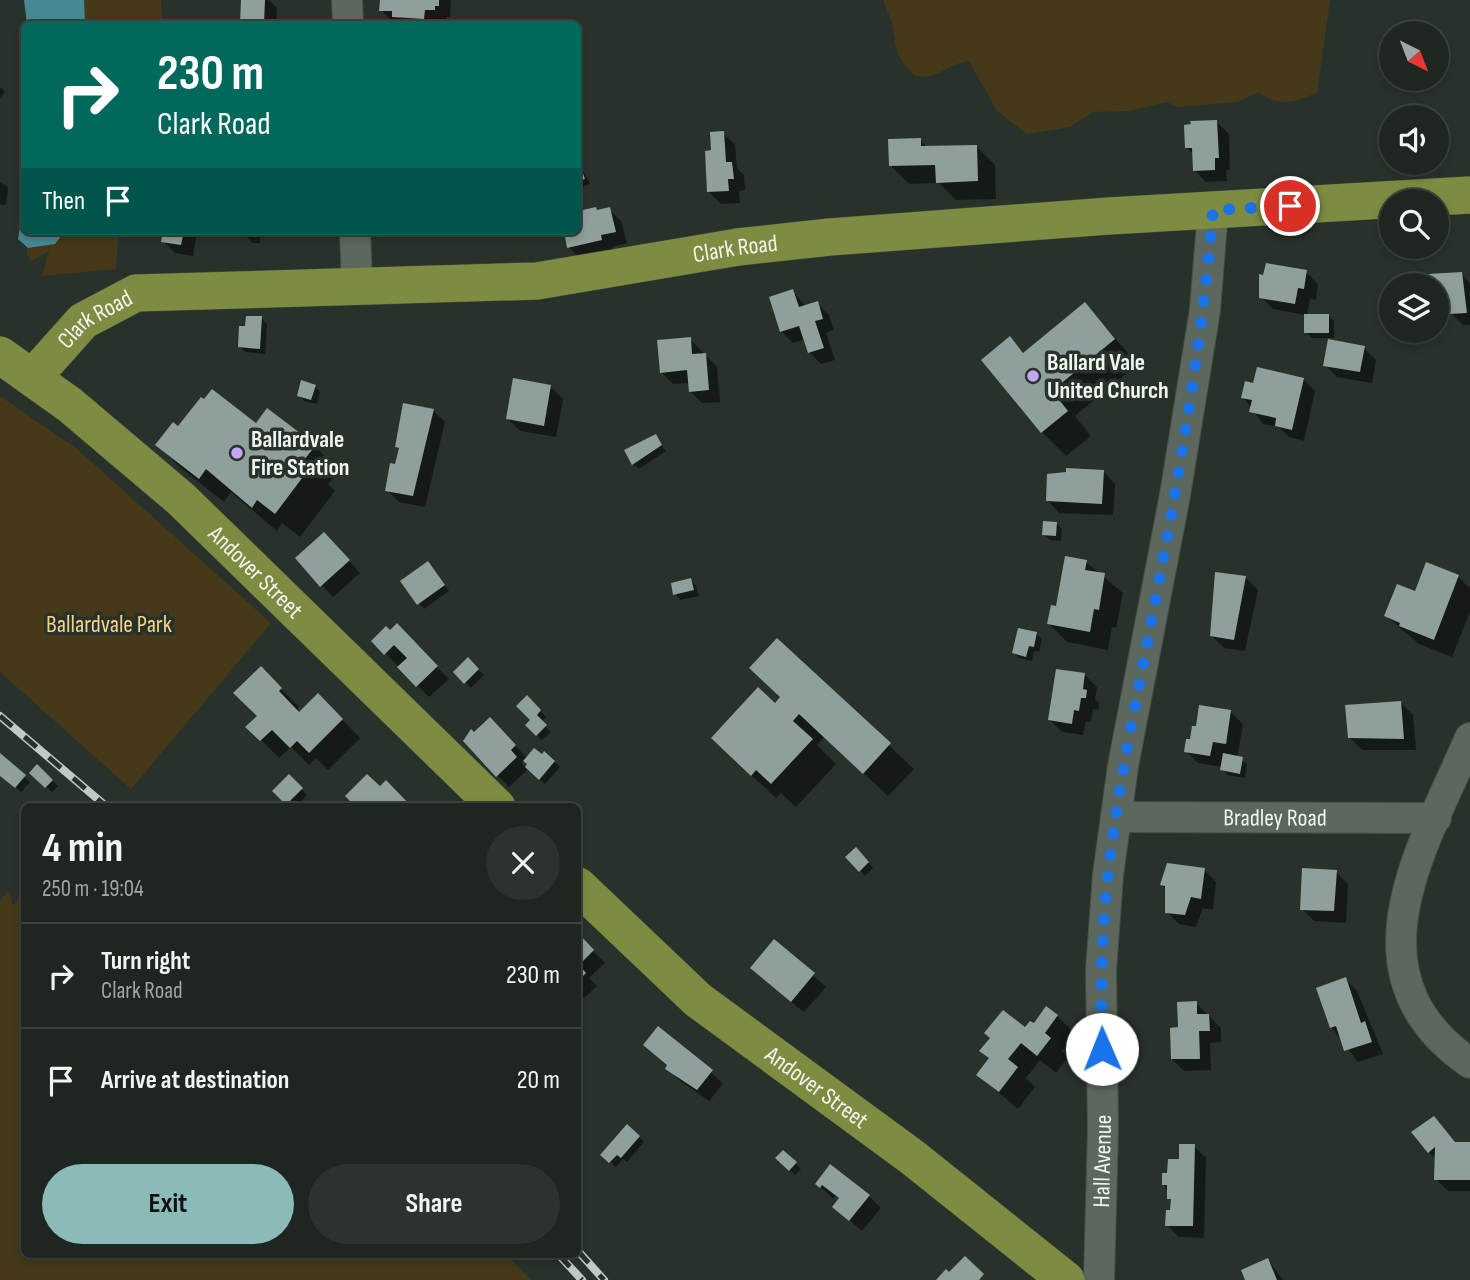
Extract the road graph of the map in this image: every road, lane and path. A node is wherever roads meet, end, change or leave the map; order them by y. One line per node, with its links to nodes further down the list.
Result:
1 (347, 0): 2 (street)
2 (348, 21)
3 (1470, 195): 4 (main road, Clark Road)
4 (1213, 210): 6 (main road, Clark Road); 11 (street, Hall Avenue)
5 (355, 235): 6 (street)
6 (357, 285): 8 (main road, Clark Road)
7 (0, 355): 8 (main road, Andover Street)
8 (33, 377): 10 (main road, Andover Street)
9 (1470, 737): 12 (street)
10 (493, 803)
11 (1116, 817): 12 (street, Bradley Road); 16 (street, Hall Avenue)
12 (1436, 818): 14 (street)
13 (581, 889): 15 (main road, Andover Street)
14 (1470, 1063)
15 (1066, 1280)
16 (1099, 1280)

